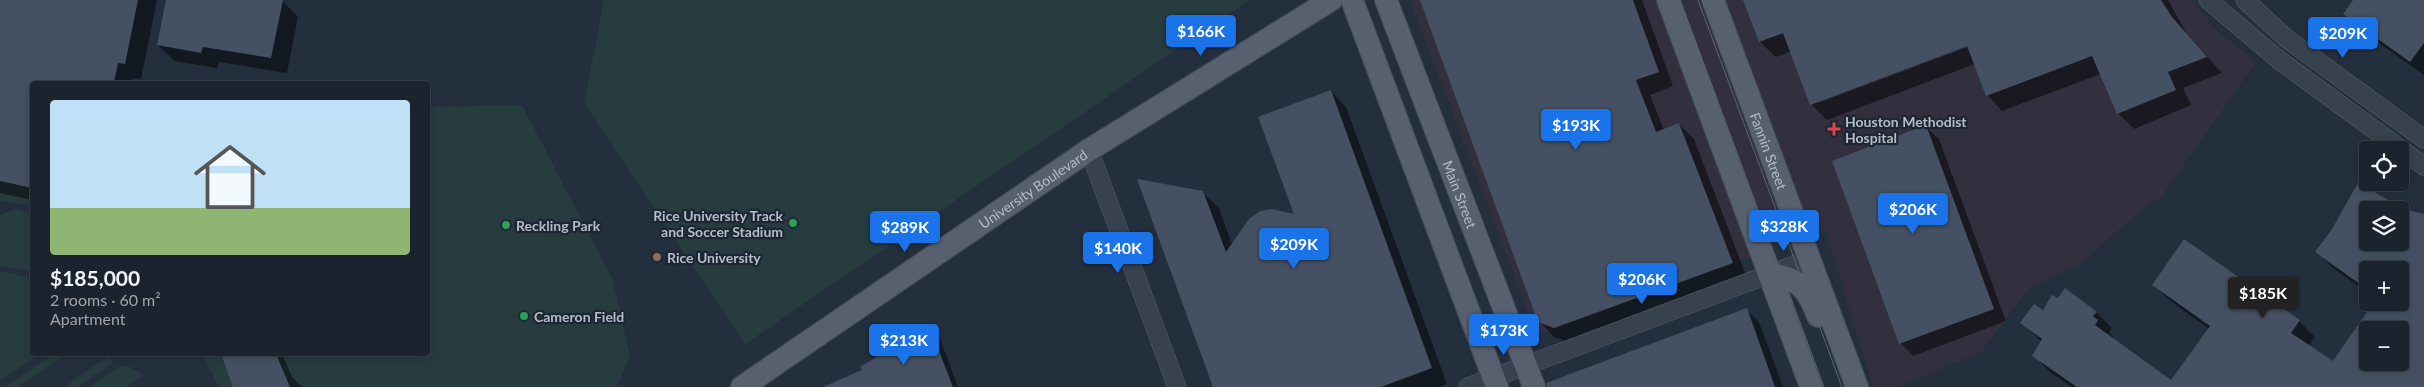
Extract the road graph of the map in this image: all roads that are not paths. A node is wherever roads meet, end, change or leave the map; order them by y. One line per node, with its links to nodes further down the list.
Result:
1 (1331, 0): 9 (main road, University Boulevard)
2 (1352, 0): 14 (main road)
3 (1386, 0): 13 (main road, Main Street)
4 (1668, 0): 12 (main road)
5 (1713, 0): 11 (main road, Fannin Street)
6 (2208, 0): 10 (street)
7 (2245, 0): 8 (street)
8 (2424, 139)
9 (1089, 150): 15 (main road, University Boulevard); 16 (street)
10 (2424, 166)
11 (1810, 259): 12 (street); 21 (main road, Fannin Street)
12 (1770, 274): 13 (street); 19 (main road); 20 (main road)
13 (1526, 365): 14 (street); 18 (main road, Main Street)
14 (1495, 382): 17 (street)
15 (742, 387)
16 (1177, 387)
17 (1468, 387)
18 (1534, 387)
19 (1811, 387)
20 (1845, 387)
21 (1857, 387)

